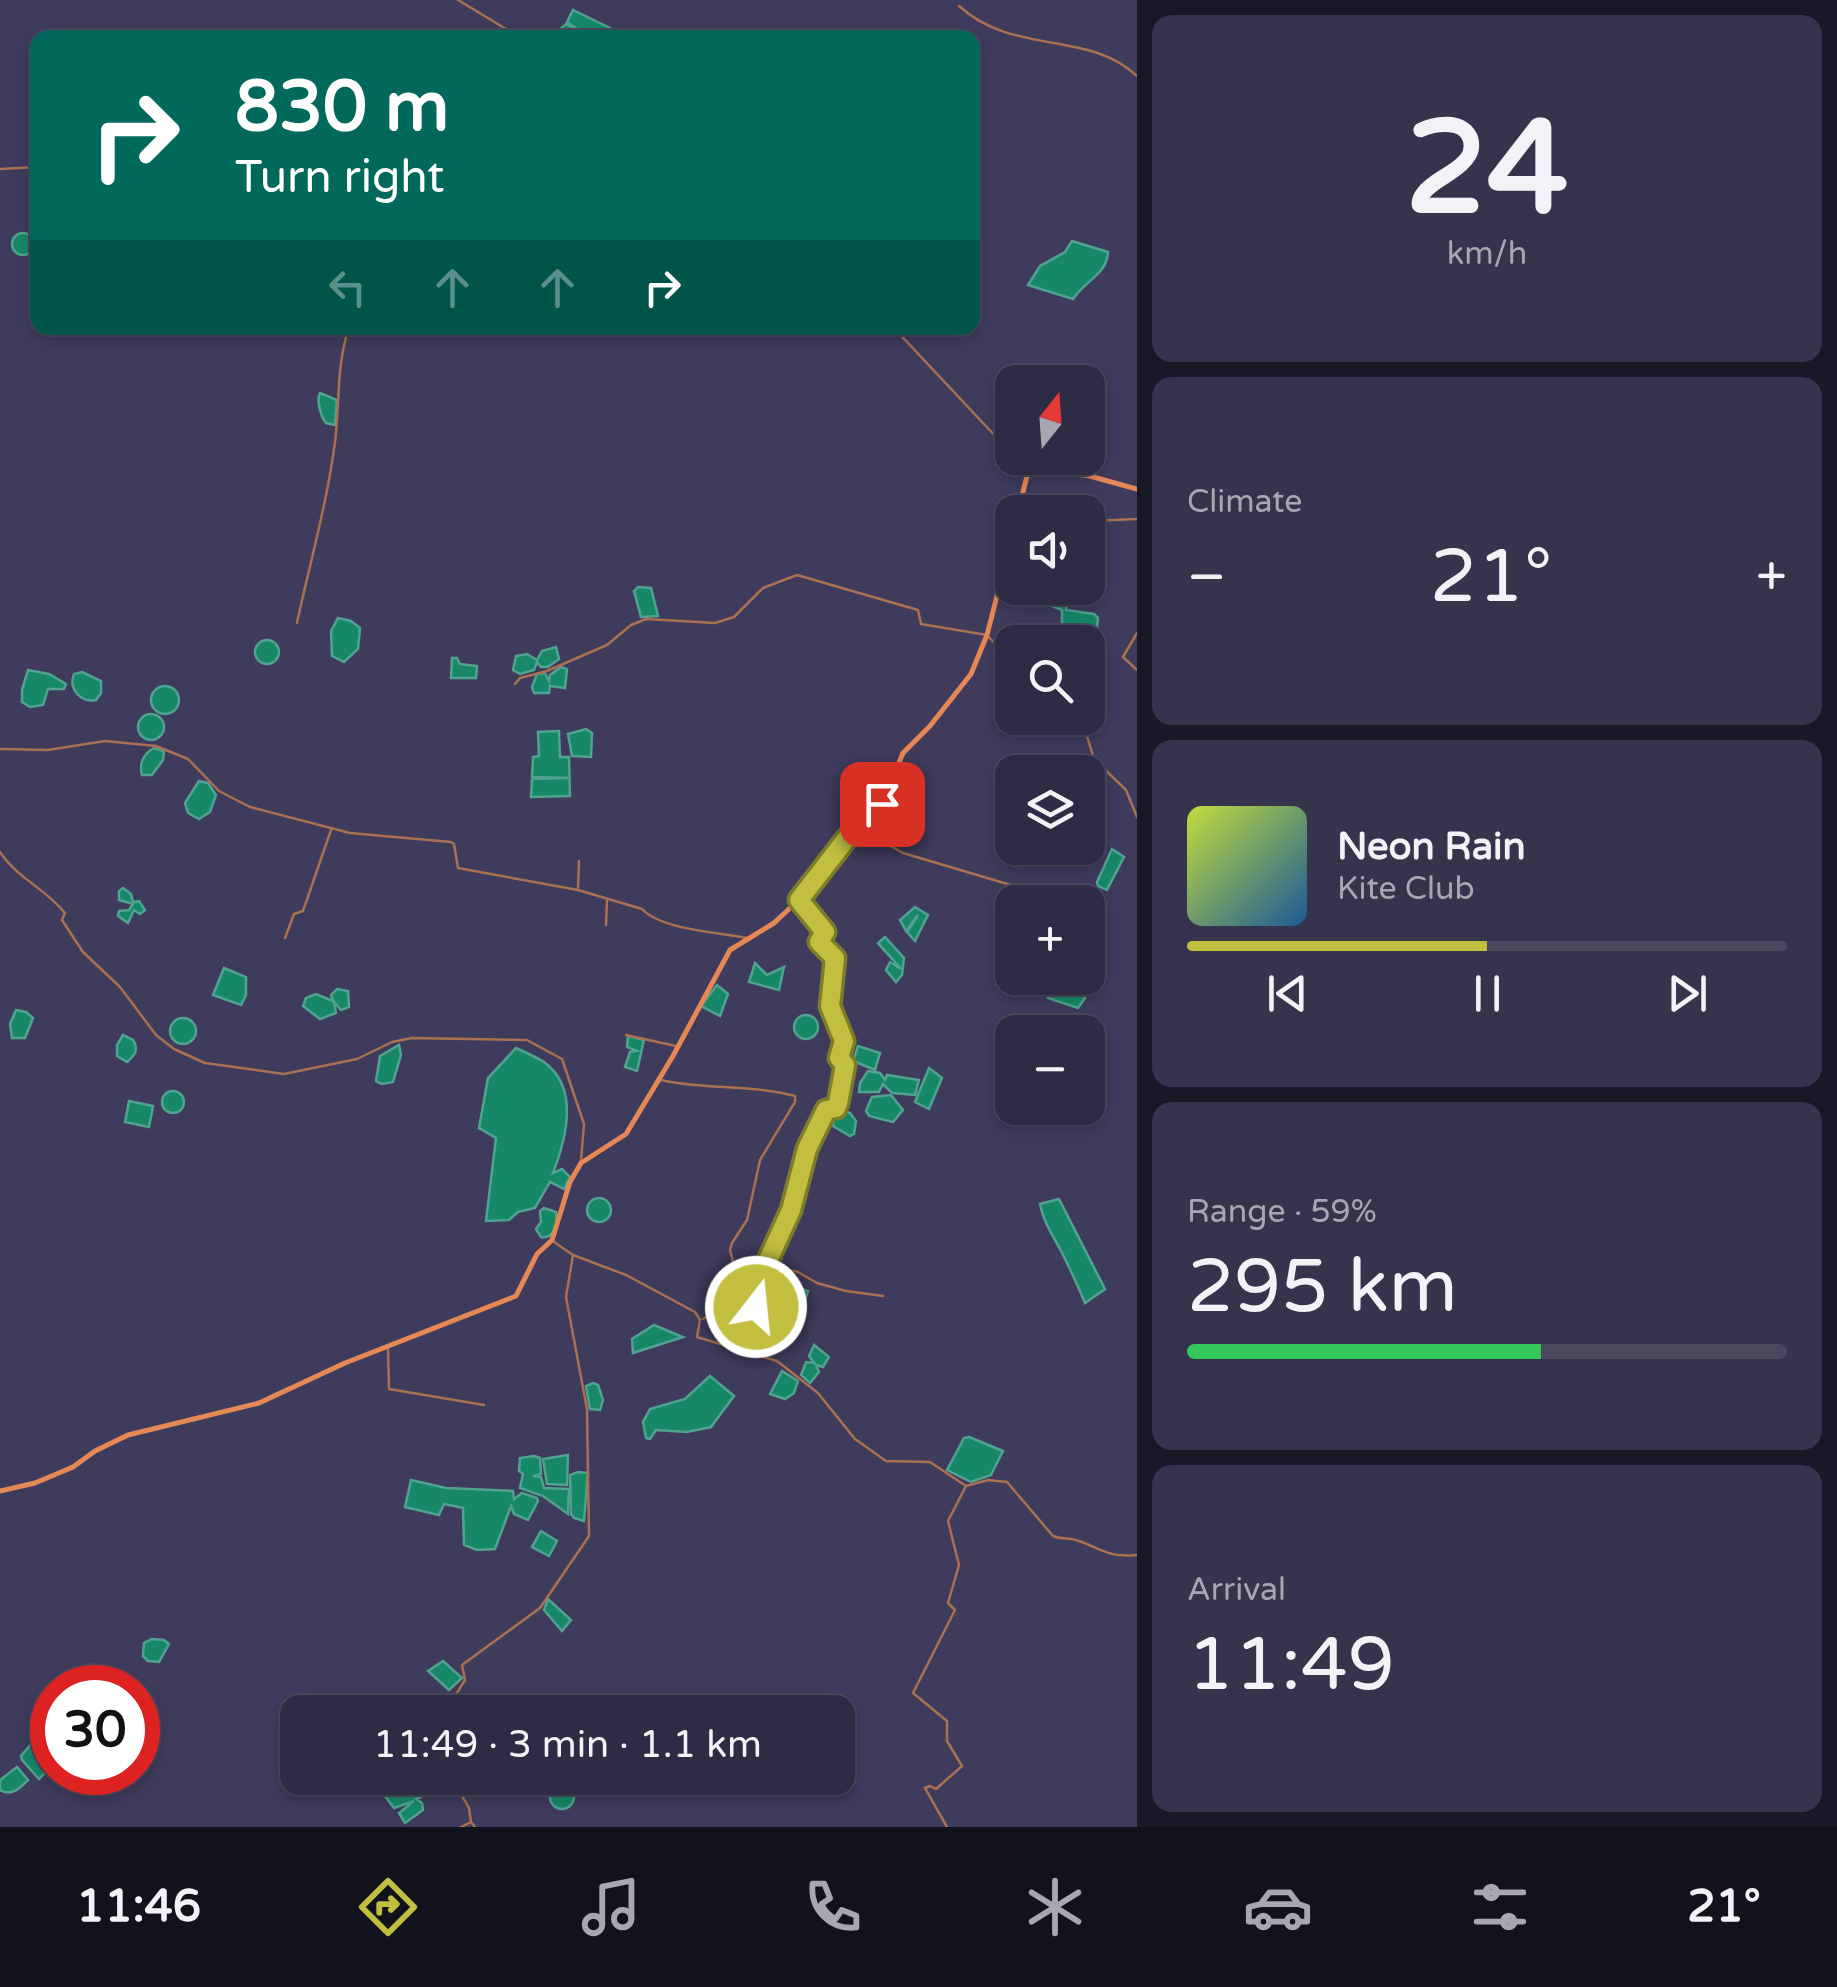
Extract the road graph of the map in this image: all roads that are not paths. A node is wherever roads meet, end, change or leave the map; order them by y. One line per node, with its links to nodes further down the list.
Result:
1 (458, 0): 3 (street)
2 (960, 6): 4 (street)
3 (508, 30)
4 (1137, 76)
5 (30, 167): 6 (street)
6 (0, 169)
7 (347, 335): 16 (street)
8 (900, 335): 9 (street)
9 (995, 434)
10 (1027, 476): 11 (street); 12 (street)
11 (1137, 489)
12 (1022, 495)
13 (1137, 518): 14 (street)
14 (1105, 520)
15 (995, 604): 18 (street)
16 (296, 623)
17 (1137, 633): 20 (street)
18 (987, 635): 19 (street); 21 (street); 25 (street)
19 (995, 644)
20 (1137, 670)
21 (515, 684)
22 (1086, 735): 24 (street)
23 (0, 748): 26 (street)
24 (1137, 816)
25 (858, 827): 29 (street); 32 (street)
26 (331, 829): 30 (street); 34 (street)
27 (0, 852): 39 (street)
28 (579, 861): 30 (street)
29 (1010, 885)
30 (578, 890): 31 (street)
31 (608, 898): 33 (street); 35 (street)
32 (799, 900): 35 (street); 42 (street)
33 (606, 925)
34 (285, 938)
35 (748, 938): 37 (street)
36 (626, 1035): 37 (street)
37 (678, 1047): 38 (street)
38 (659, 1080): 39 (street); 44 (street)
39 (581, 1163): 40 (street)
40 (552, 1240): 41 (street); 45 (street)
41 (573, 1256): 44 (street); 51 (street)
42 (767, 1264): 43 (street); 46 (street)
43 (884, 1296)
44 (700, 1320): 46 (street)
45 (388, 1348): 47 (street); 49 (street)
46 (740, 1351): 48 (street)
47 (484, 1405)
48 (966, 1486): 50 (street); 56 (street)
49 (0, 1490)
50 (1137, 1554)
51 (456, 1695)
52 (461, 1795): 53 (street)
53 (471, 1822): 54 (street); 55 (street)
54 (461, 1827)
55 (474, 1827)
56 (947, 1827)

